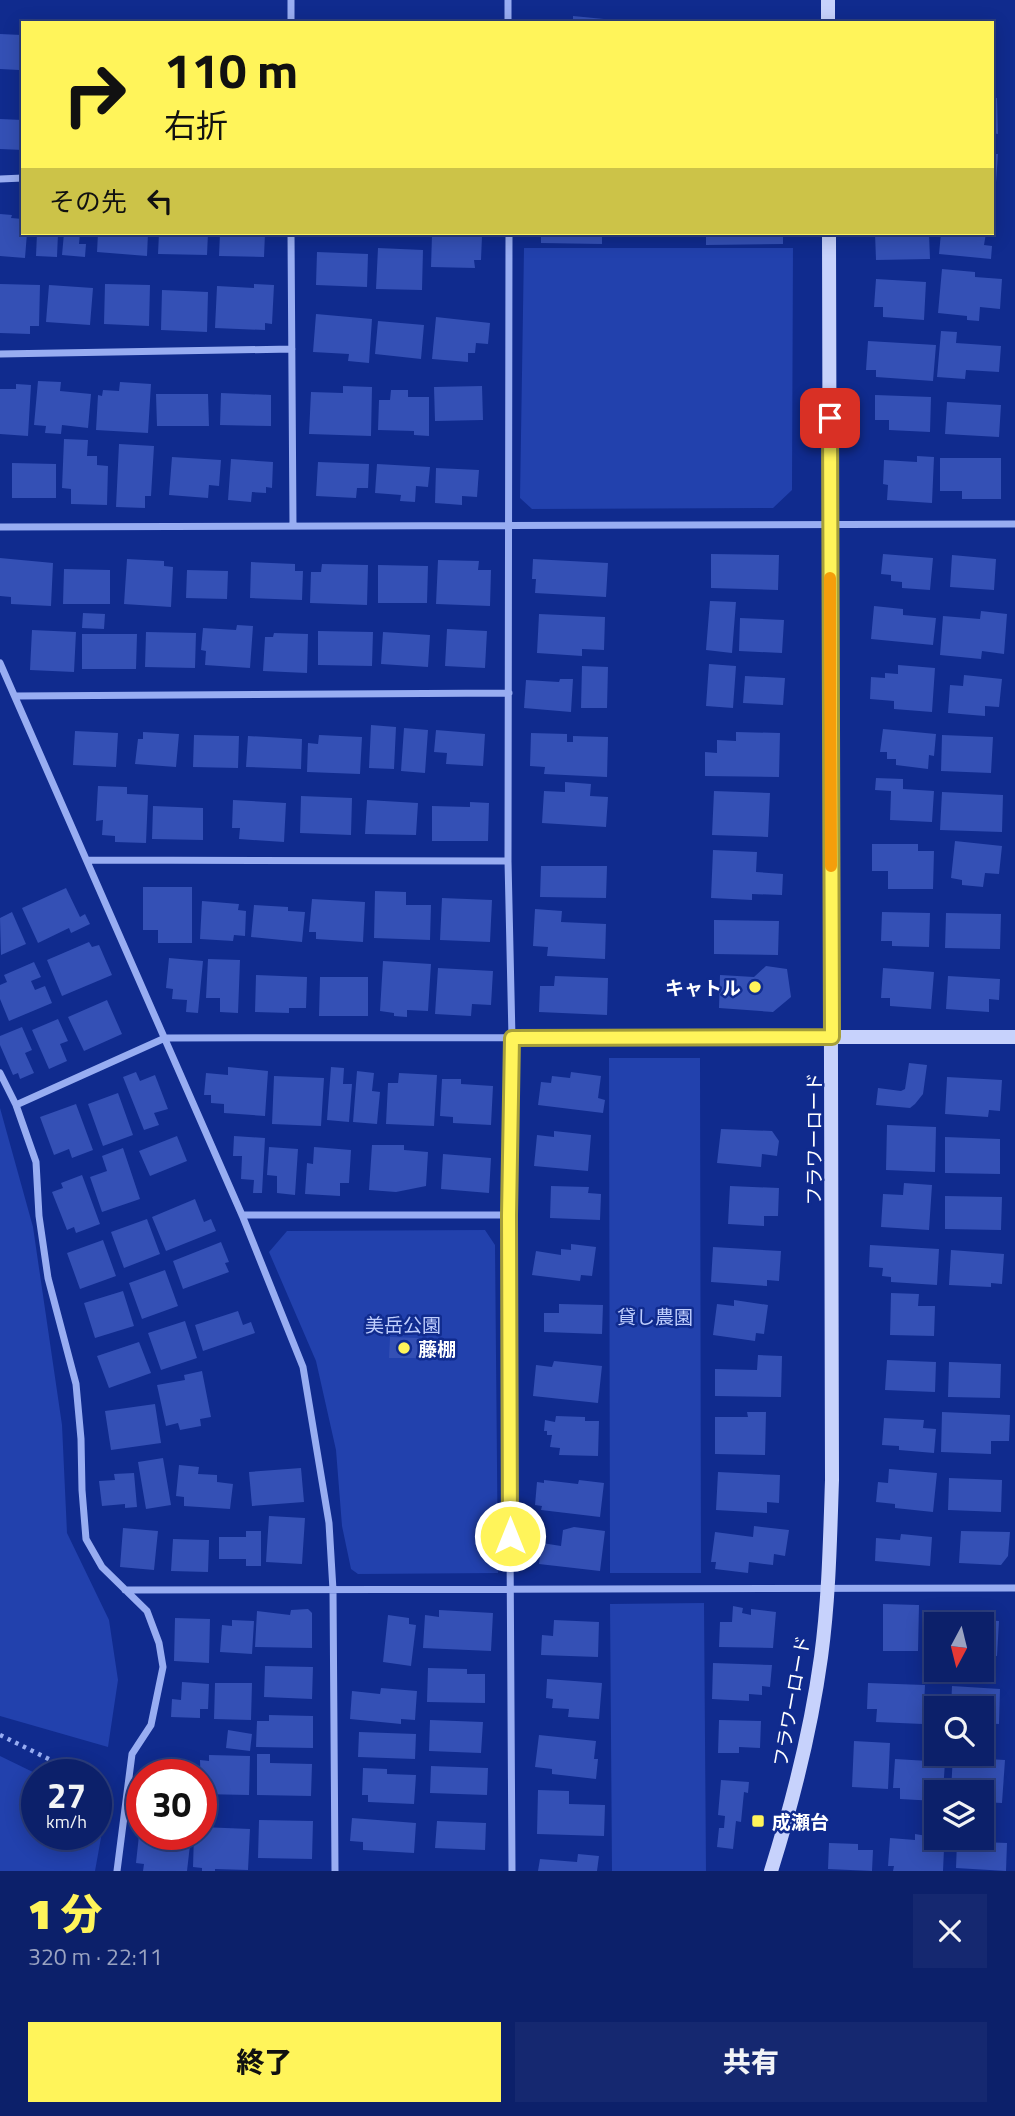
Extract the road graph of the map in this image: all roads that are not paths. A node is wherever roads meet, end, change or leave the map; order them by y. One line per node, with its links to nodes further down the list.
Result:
1 (291, 0): 4 (street)
2 (508, 0): 5 (street)
3 (828, 0): 6 (street)
4 (291, 21)
5 (508, 21)
6 (828, 21)
7 (21, 178): 8 (street)
8 (0, 179)
9 (291, 235): 12 (street)
10 (509, 235): 16 (street)
11 (829, 235): 14 (street, フラワーロード)
12 (292, 349): 13 (street); 17 (street)
13 (0, 354)
14 (830, 524): 15 (street); 16 (street); 24 (street, フラワーロード)
15 (1015, 524)
16 (509, 525): 17 (street); 20 (street)
17 (293, 526): 18 (street)
18 (0, 527)
19 (0, 663): 21 (street)
20 (509, 693): 21 (street); 23 (street)
21 (15, 696): 22 (street)
22 (87, 860): 23 (street); 26 (street)
23 (508, 861): 27 (street)
24 (832, 1037): 25 (street); 27 (street); 34 (street, フラワーロード)
25 (1015, 1037)
26 (165, 1038): 27 (street); 29 (street); 30 (street)
27 (512, 1038): 31 (street)
28 (0, 1073): 29 (street)
29 (16, 1105): 35 (street)
30 (242, 1215): 31 (street); 36 (street)
31 (509, 1215): 33 (street)
32 (1015, 1588): 34 (street)
33 (511, 1589): 34 (street); 36 (street); 39 (street)
34 (828, 1589): 40 (street, フラワーロード)
35 (125, 1590): 36 (street); 37 (street)
36 (333, 1590): 38 (street)
37 (117, 1871)
38 (335, 1871)
39 (512, 1871)
40 (771, 1871)

